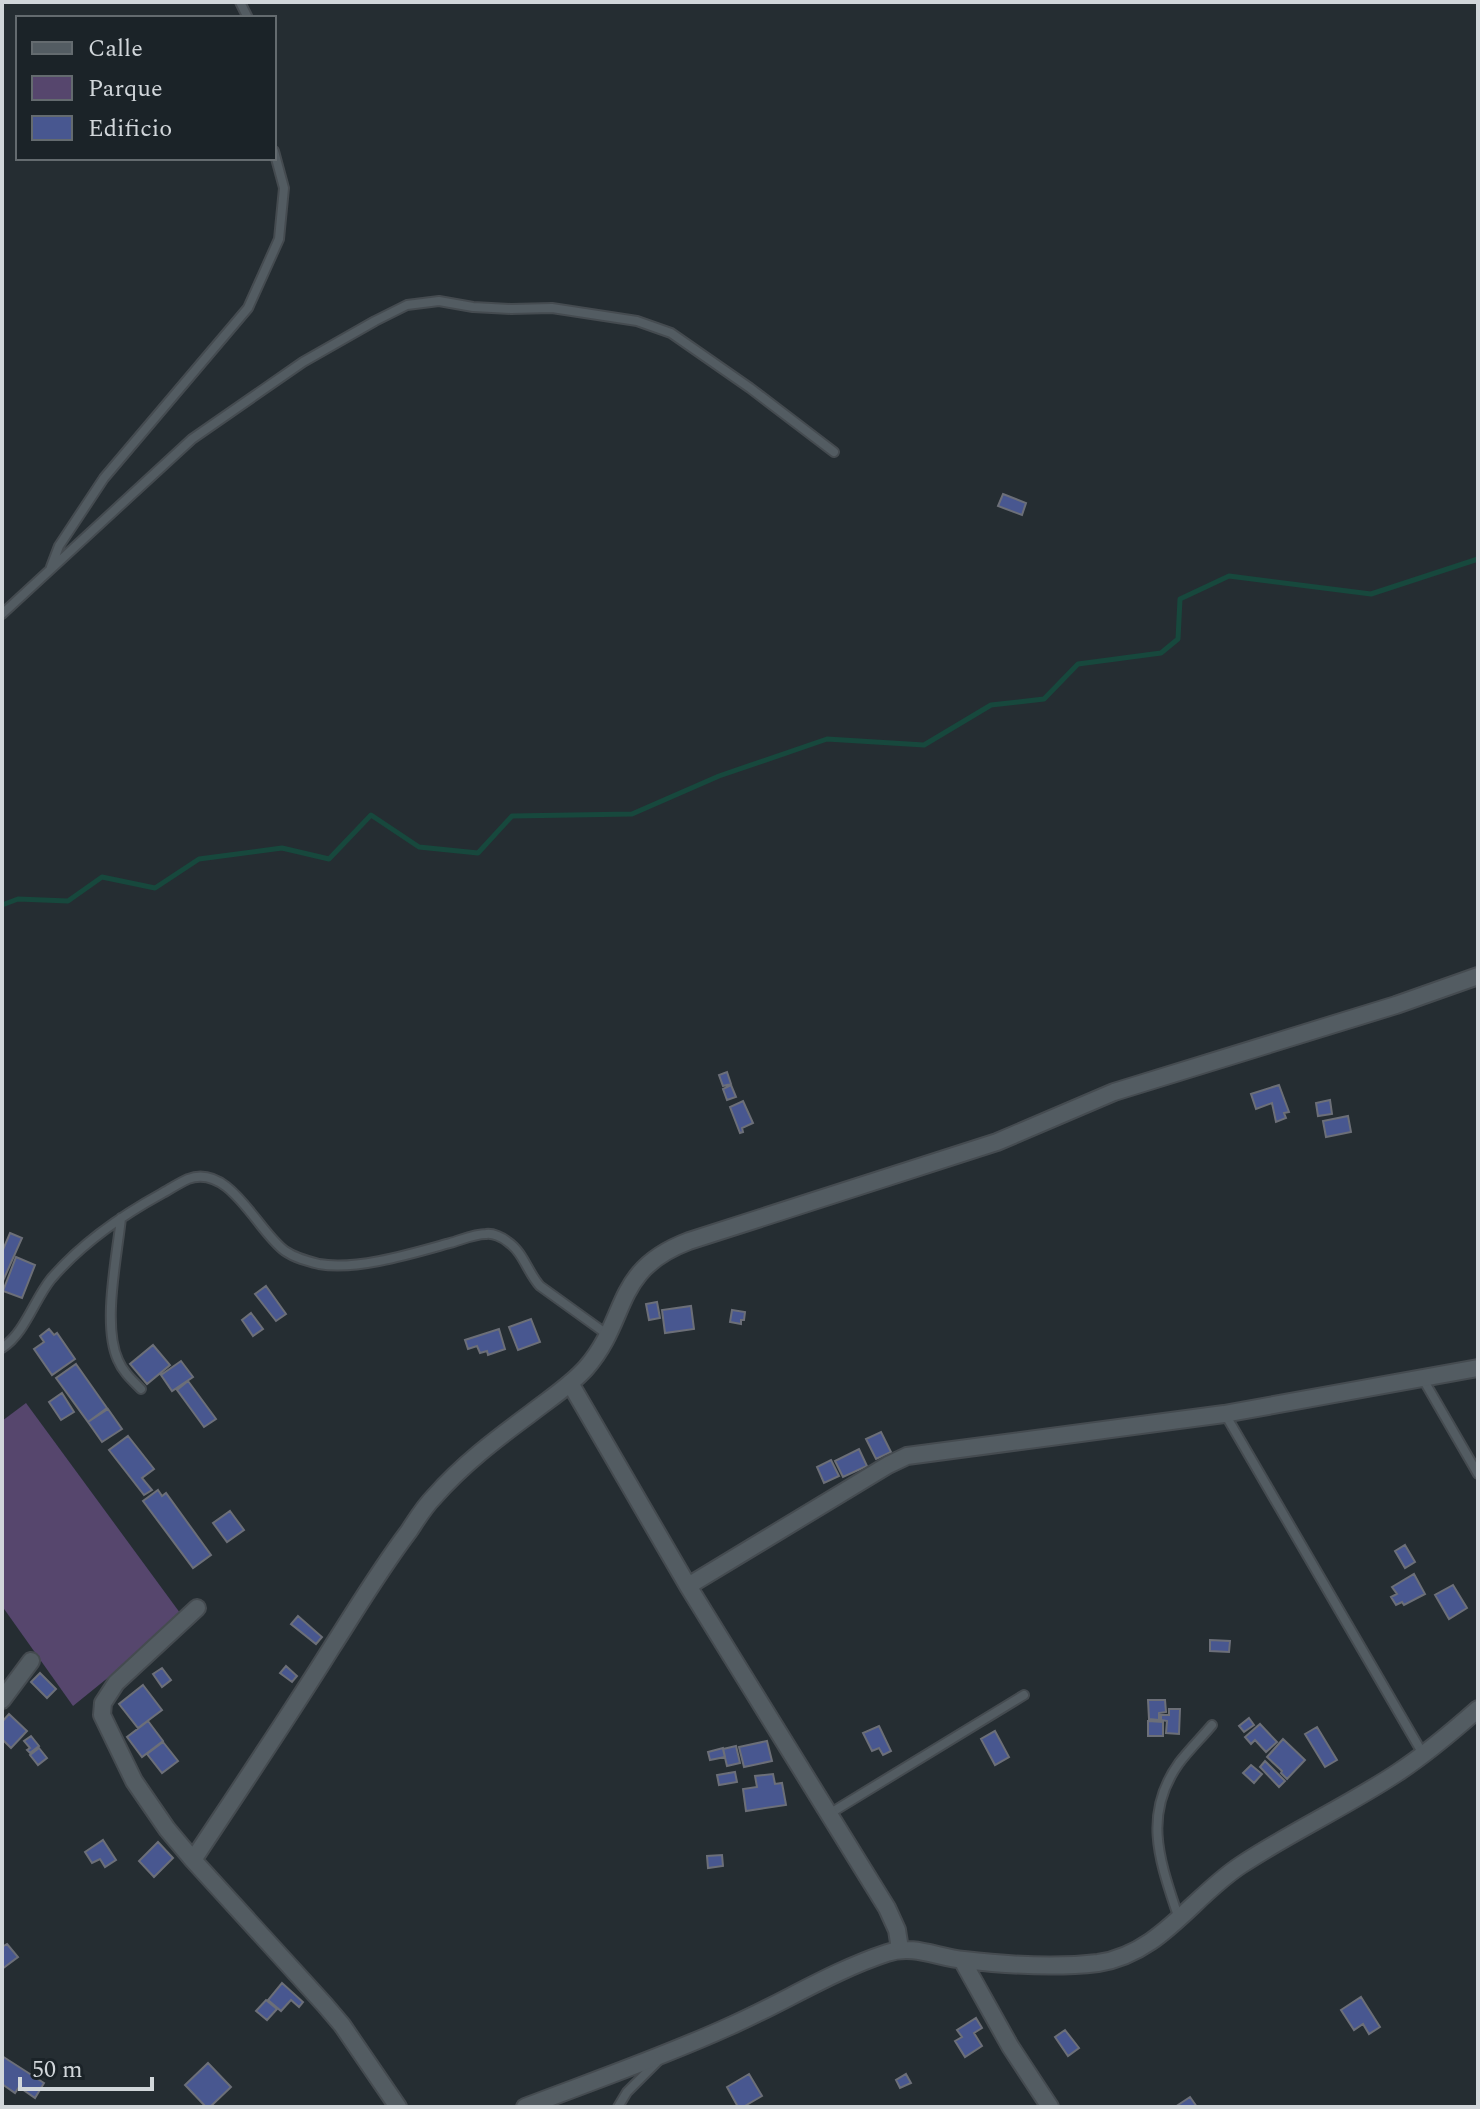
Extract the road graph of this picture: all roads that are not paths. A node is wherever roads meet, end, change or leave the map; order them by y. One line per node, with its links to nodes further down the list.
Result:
1 (276, 158): 3 (lane)
2 (834, 452): 3 (lane)
3 (50, 570): 4 (lane)
4 (2, 614)
5 (1478, 976): 7 (street)
6 (121, 1218): 7 (lane); 8 (lane); 12 (lane)
7 (608, 1335): 11 (street)
8 (2, 1348)
9 (1478, 1368): 10 (street)
10 (1423, 1379): 13 (street); 14 (lane)
11 (570, 1383): 15 (street); 24 (street)
12 (141, 1389)
13 (1224, 1414): 15 (street); 22 (lane)
14 (1478, 1474)
15 (688, 1586): 23 (street)
16 (197, 1608): 24 (street)
17 (31, 1661): 19 (street)
18 (1024, 1695): 23 (lane)
19 (2, 1700)
20 (1478, 1709): 22 (street)
21 (1212, 1725): 25 (lane)
22 (1423, 1754): 25 (street)
23 (829, 1814): 26 (street)
24 (193, 1860): 29 (street)
25 (1179, 1920): 27 (street)
26 (900, 1949): 27 (street); 28 (street)
27 (962, 1960): 32 (street)
28 (665, 2054): 30 (street); 31 (lane)
29 (398, 2107)
30 (525, 2107)
31 (618, 2107)
32 (1050, 2107)

